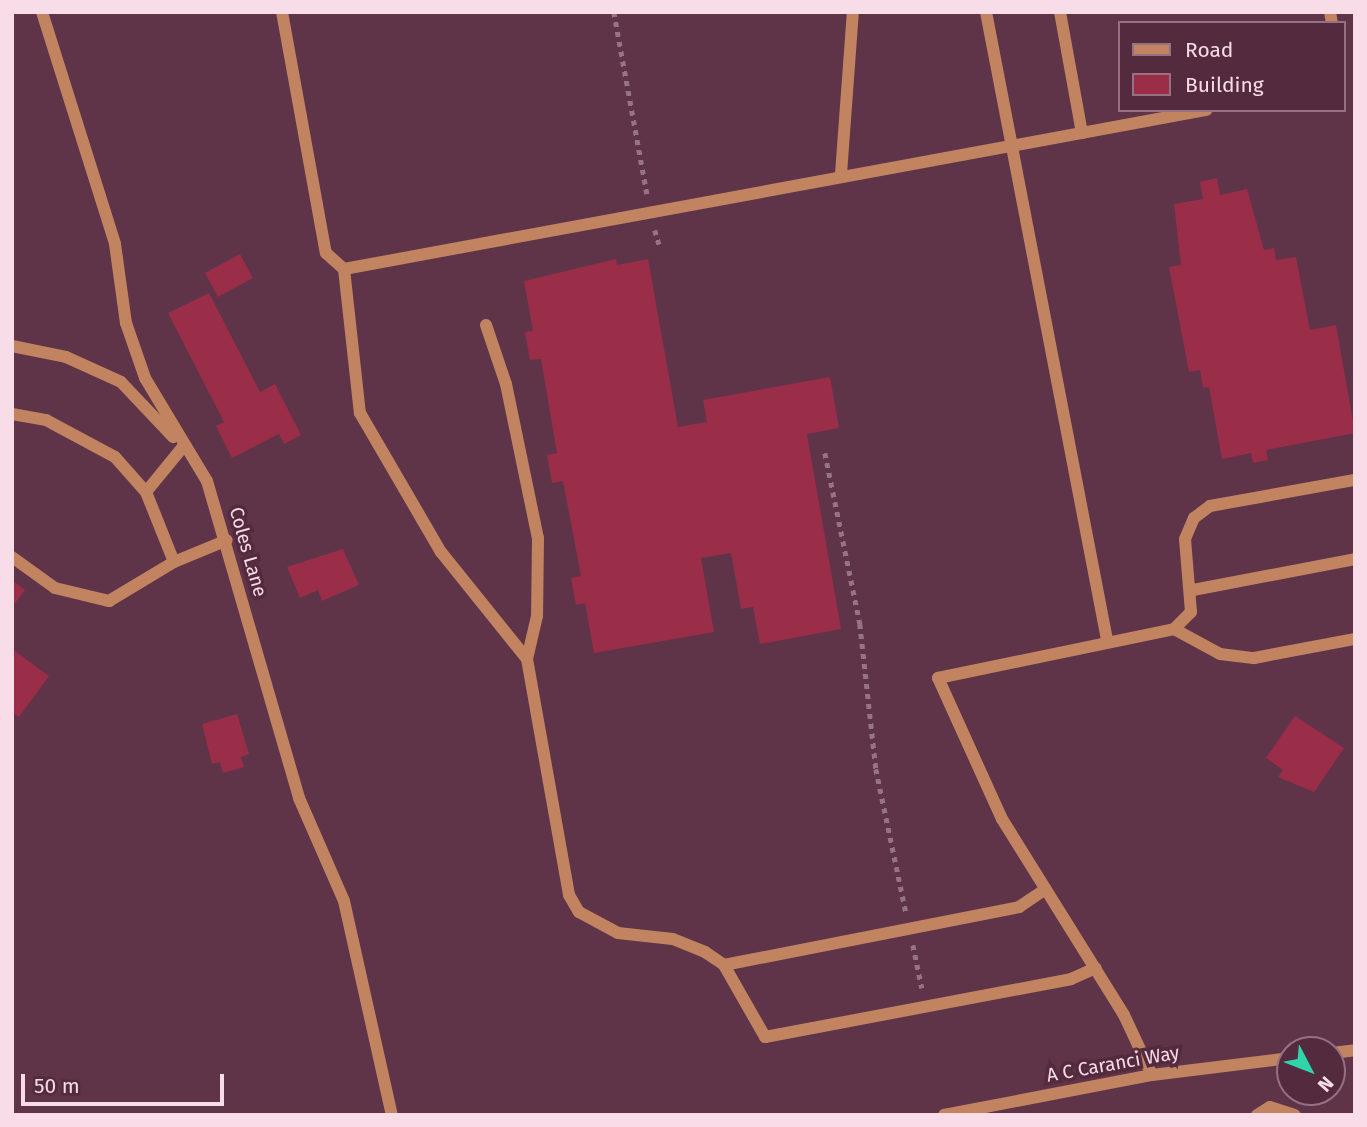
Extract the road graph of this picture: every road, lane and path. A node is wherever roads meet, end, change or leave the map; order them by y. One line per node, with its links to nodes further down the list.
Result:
1 (42, 12): 17 (street, Coles Lane)
2 (282, 12): 13 (street)
3 (614, 12): 11 (path)
4 (853, 12): 10 (street)
5 (986, 12): 9 (street)
6 (1060, 12): 8 (street)
7 (1195, 112): 8 (street)
8 (1082, 132): 9 (street)
9 (1011, 145): 10 (street); 28 (street)
10 (841, 174): 11 (street)
11 (650, 212): 12 (path); 13 (street)
12 (659, 244)
13 (344, 269): 29 (street)
14 (486, 325): 29 (street)
15 (12, 346): 17 (street)
16 (12, 414): 20 (street)
17 (182, 448): 20 (street); 21 (street, Coles Lane)
18 (825, 453): 31 (path)
19 (1355, 481): 25 (street)
20 (146, 492): 24 (street)
21 (227, 540): 24 (street); 37 (street, Coles Lane)
22 (12, 557): 24 (street)
23 (1355, 559): 25 (street)
24 (174, 562)
25 (1193, 590): 26 (street)
26 (1174, 629): 27 (street); 28 (street)
27 (1355, 639)
28 (1108, 640): 30 (street)
29 (527, 659): 32 (street)
30 (1046, 889): 31 (street); 33 (street)
31 (909, 927): 32 (street); 34 (path)
32 (724, 965): 34 (street)
33 (1096, 968): 34 (street); 36 (street)
34 (927, 1009)
35 (1276, 1060): 36 (street, A C Caranci Way)
36 (1152, 1075): 38 (street, A C Caranci Way)
37 (392, 1115)
38 (944, 1115)
39 (1257, 1115): 40 (street)
40 (1295, 1115)

